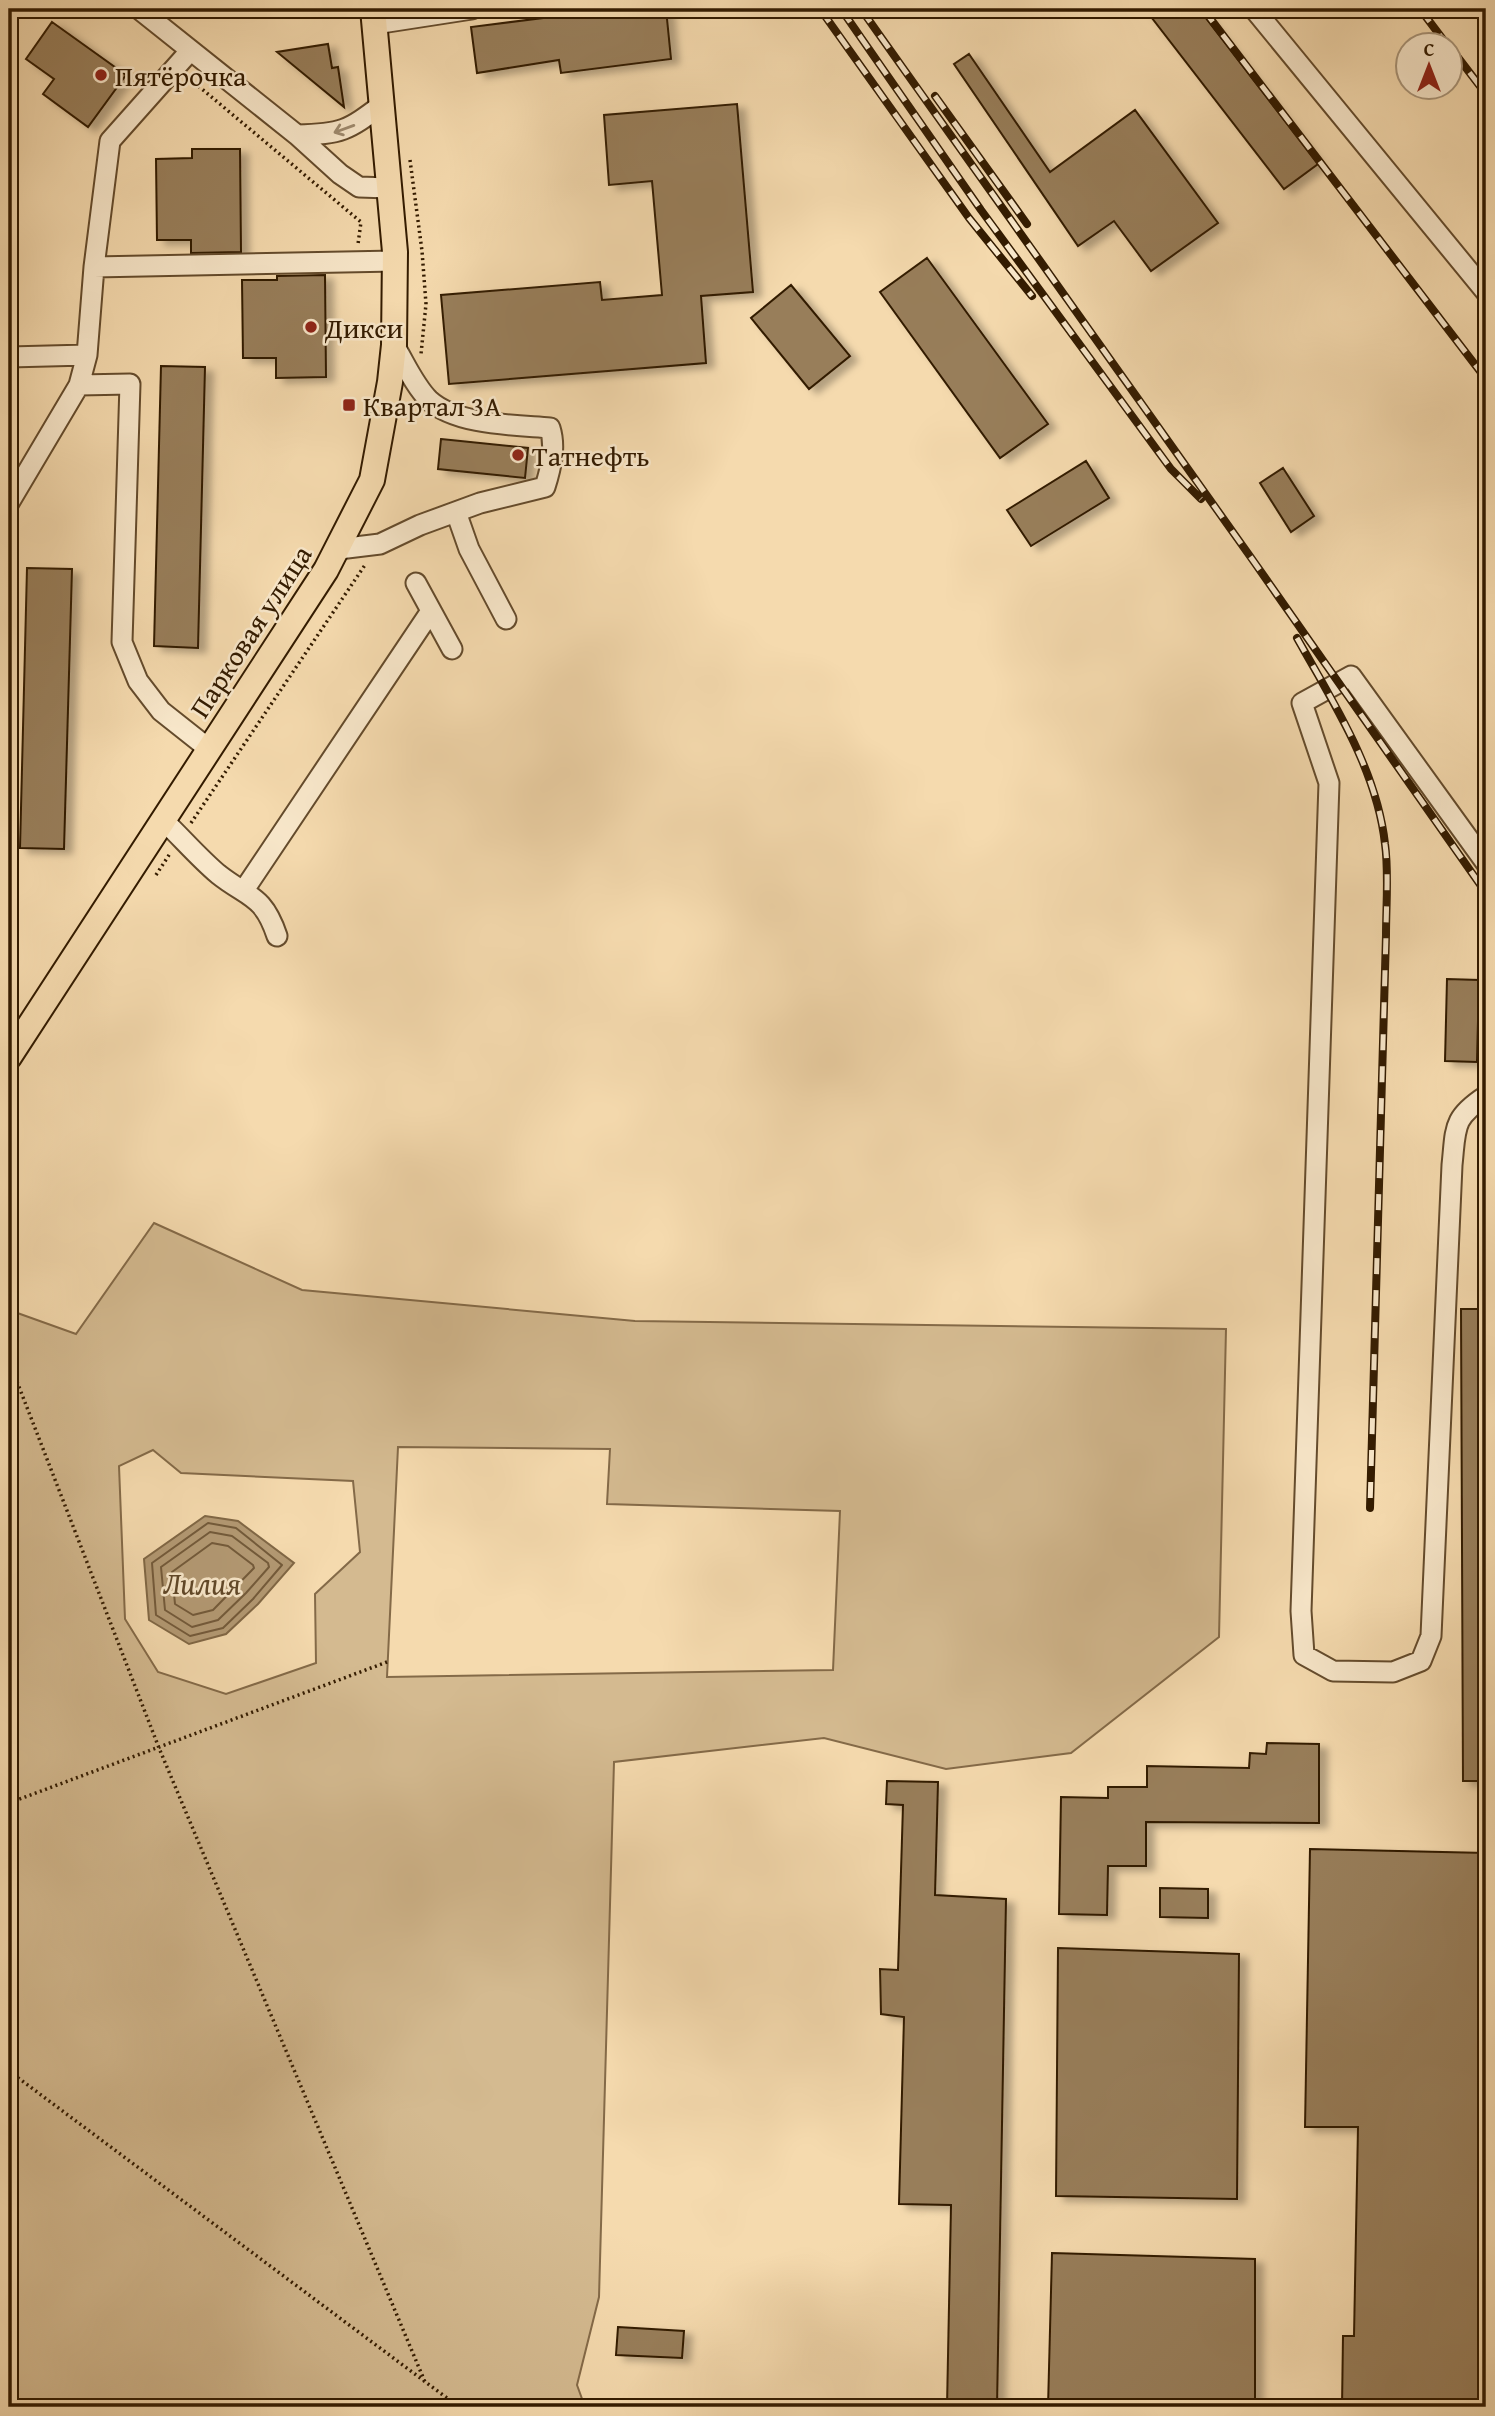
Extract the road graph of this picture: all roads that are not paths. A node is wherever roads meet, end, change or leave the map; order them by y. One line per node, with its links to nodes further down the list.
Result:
1 (139, 9): 5 (street)
2 (472, 9): 4 (street)
3 (1254, 9): 11 (street)
4 (374, 17): 6 (main road, Парковая улица)
5 (190, 51): 7 (street); 10 (street)
6 (383, 104): 7 (street, one-way to 7); 8 (main road, Парковая улица)
7 (297, 135): 8 (street)
8 (389, 188): 9 (main road, Парковая улица)
9 (395, 261): 10 (street); 12 (main road, Парковая улица)
10 (94, 267): 13 (street)
11 (1486, 292)
12 (394, 345): 17 (street); 18 (main road, Парковая улица)
13 (87, 355): 14 (street); 15 (street)
14 (9, 357)
15 (79, 385): 16 (street); 23 (street)
16 (9, 503)
17 (456, 512): 18 (street); 21 (street)
18 (338, 549): 23 (main road, Парковая улица)
19 (416, 583): 20 (street)
20 (431, 611): 22 (street); 26 (street)
21 (506, 619)
22 (452, 649)
23 (209, 749): 24 (main road, Парковая улица)
24 (163, 820): 26 (street); 28 (main road, Парковая улица)
25 (1486, 863): 29 (street)
26 (244, 890): 27 (street)
27 (277, 936)
28 (17, 1062)
29 (1486, 1096)

